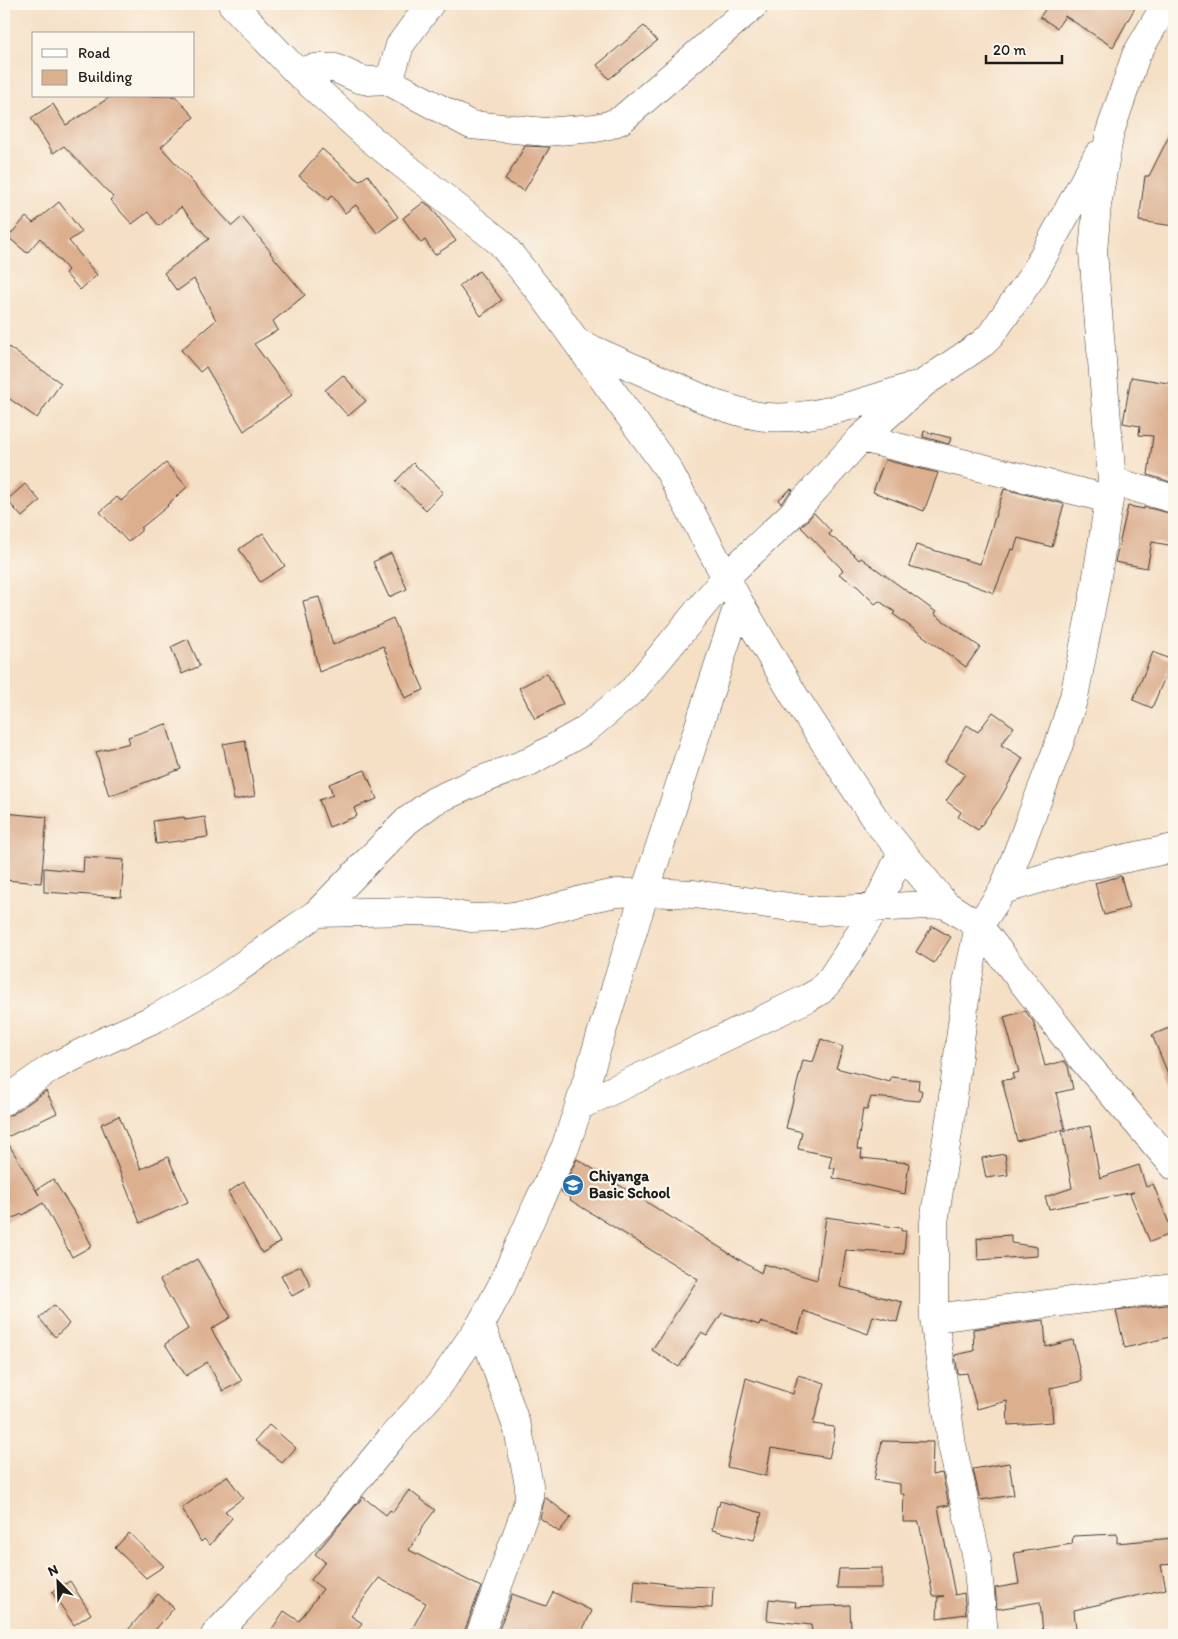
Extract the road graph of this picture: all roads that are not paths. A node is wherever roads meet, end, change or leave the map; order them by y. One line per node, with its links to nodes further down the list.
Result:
1 (232, 4): 5 (street)
2 (430, 4): 6 (street)
3 (755, 4): 6 (street)
4 (1168, 4): 7 (street)
5 (297, 72): 6 (street); 8 (street)
6 (386, 80)
7 (1110, 132): 9 (street); 11 (street)
8 (576, 342): 9 (street); 13 (street)
9 (924, 383): 10 (street)
10 (861, 438): 11 (street); 13 (street)
11 (1110, 490): 12 (street); 17 (street)
12 (1174, 499)
13 (726, 577): 14 (street); 21 (street)
14 (739, 602): 16 (street); 18 (street)
15 (1174, 848): 17 (street)
16 (902, 852): 19 (street); 20 (street)
17 (1003, 890): 22 (street)
18 (645, 892): 20 (street); 21 (street); 24 (street)
19 (945, 904): 20 (street); 22 (street)
20 (875, 908): 24 (street)
21 (317, 913): 23 (street)
22 (979, 926): 25 (street); 27 (street)
23 (4, 1101)
24 (580, 1106): 28 (street)
25 (1174, 1166)
26 (1174, 1288): 27 (street)
27 (934, 1318): 31 (street)
28 (482, 1324): 29 (street); 30 (street)
29 (216, 1635)
30 (480, 1635)
31 (984, 1635)

